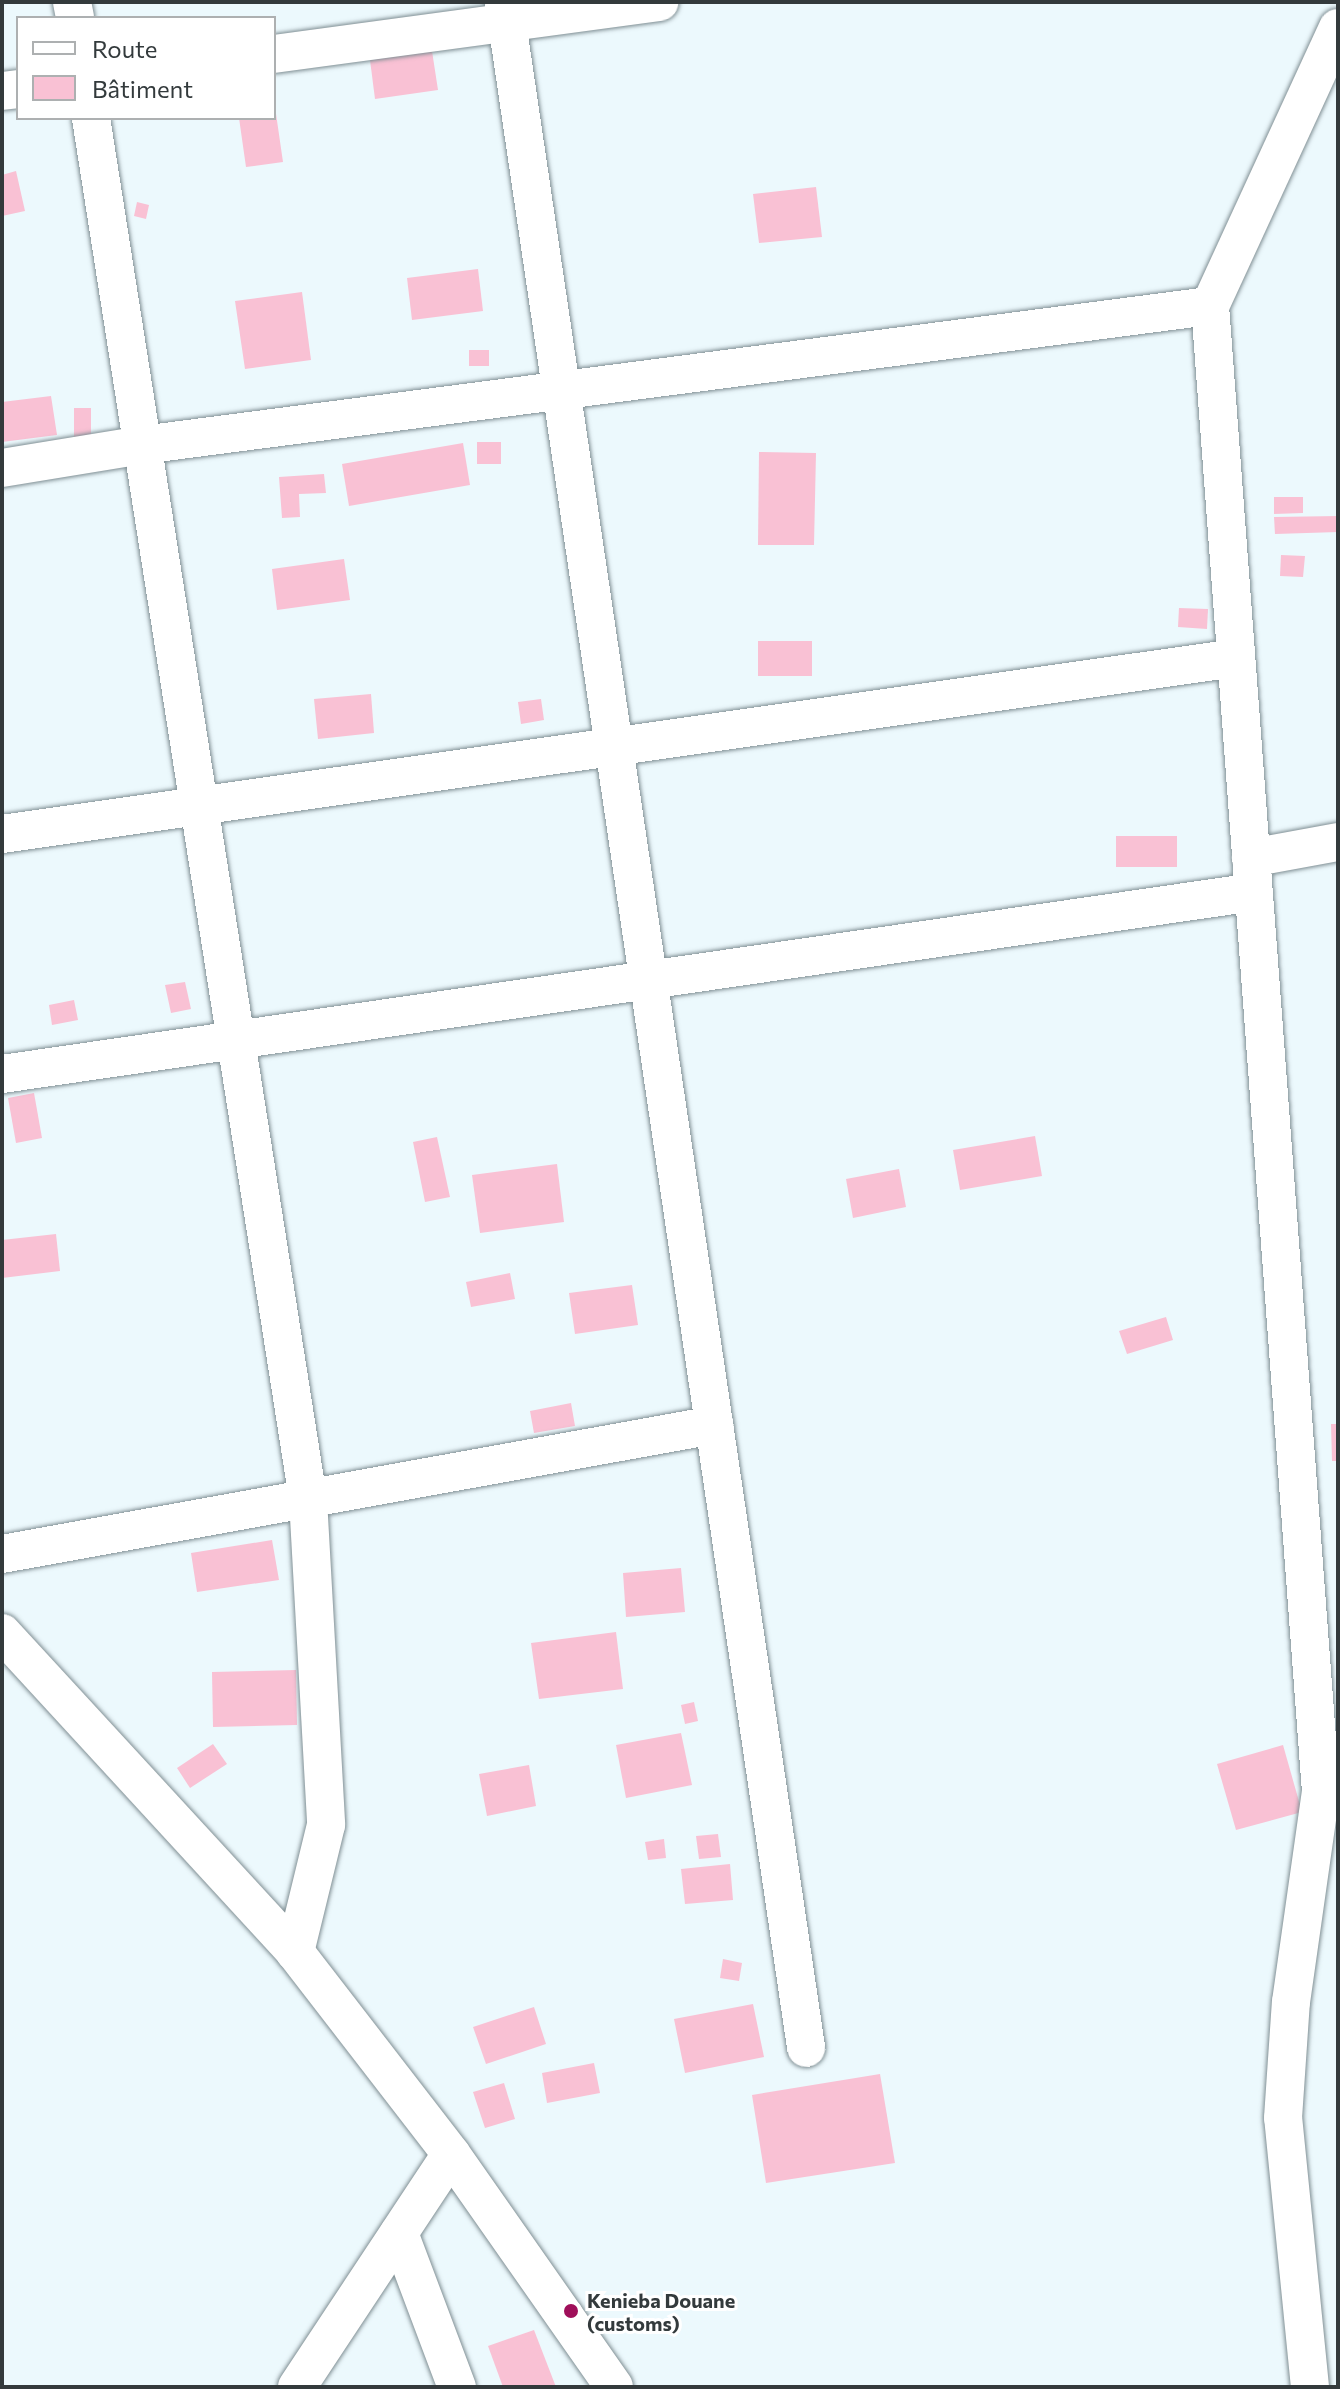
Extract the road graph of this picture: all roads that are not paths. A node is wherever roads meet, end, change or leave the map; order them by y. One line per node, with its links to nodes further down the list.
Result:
1 (660, 2): 2 (street)
2 (505, 12): 4 (street); 7 (street)
3 (1338, 28): 6 (street)
4 (276, 54)
5 (91, 120): 8 (street)
6 (1210, 306): 7 (street); 10 (street)
7 (561, 391): 8 (street); 11 (street)
8 (142, 445): 9 (street); 12 (street)
9 (2, 468)
10 (1236, 658): 11 (street); 15 (street)
11 (613, 746): 12 (street); 16 (street)
12 (199, 806): 13 (street); 17 (street)
13 (2, 834)
14 (1338, 842): 15 (street)
15 (1252, 875): 16 (street); 30 (street)
16 (648, 980): 17 (street); 19 (street)
17 (235, 1040): 18 (street); 20 (street)
18 (2, 1074)
19 (714, 1425): 20 (street); 24 (street)
20 (308, 1499): 21 (street); 23 (street)
21 (2, 1554)
22 (2, 1633): 23 (street)
23 (295, 1952): 25 (street)
24 (806, 2048)
25 (451, 2154): 26 (street); 29 (street)
26 (399, 2233): 27 (street); 28 (street)
27 (297, 2387)
28 (457, 2387)
29 (614, 2387)
30 (1310, 2387)

